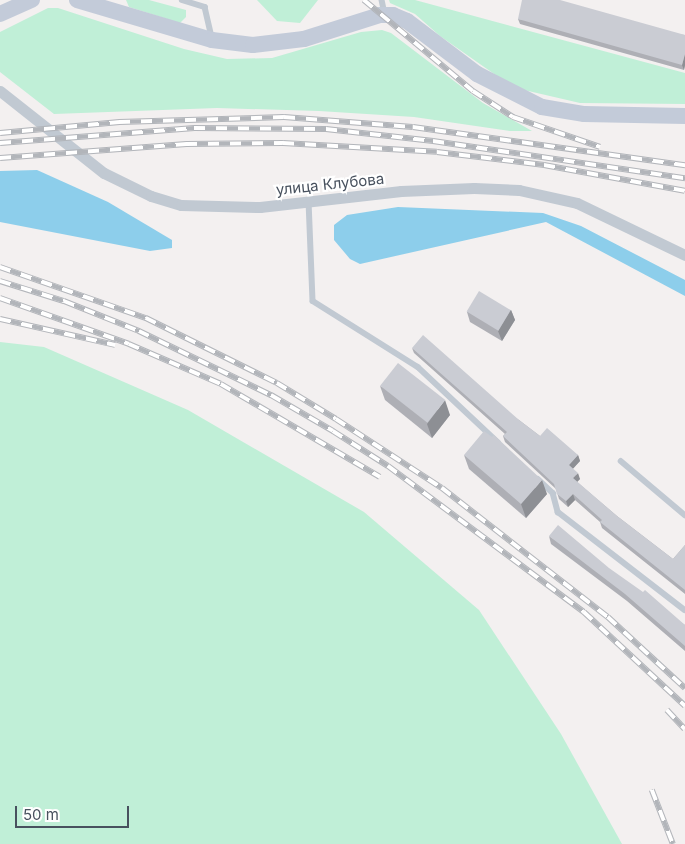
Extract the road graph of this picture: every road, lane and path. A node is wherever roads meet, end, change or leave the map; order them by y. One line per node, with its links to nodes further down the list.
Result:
1 (32, 0): 6 (main road)
2 (78, 0): 4 (main road)
3 (182, 0): 7 (lane)
4 (106, 3): 7 (main road)
5 (384, 7): 7 (main road); 9 (main road)
6 (0, 14)
7 (212, 40)
8 (0, 91): 10 (street, улица Клубова)
9 (685, 116)
10 (309, 202): 11 (street, улица Клубова); 12 (lane)
11 (685, 255)
12 (503, 447)
13 (621, 461): 15 (lane)
14 (532, 473): 16 (lane)
15 (685, 515)
16 (685, 610)

